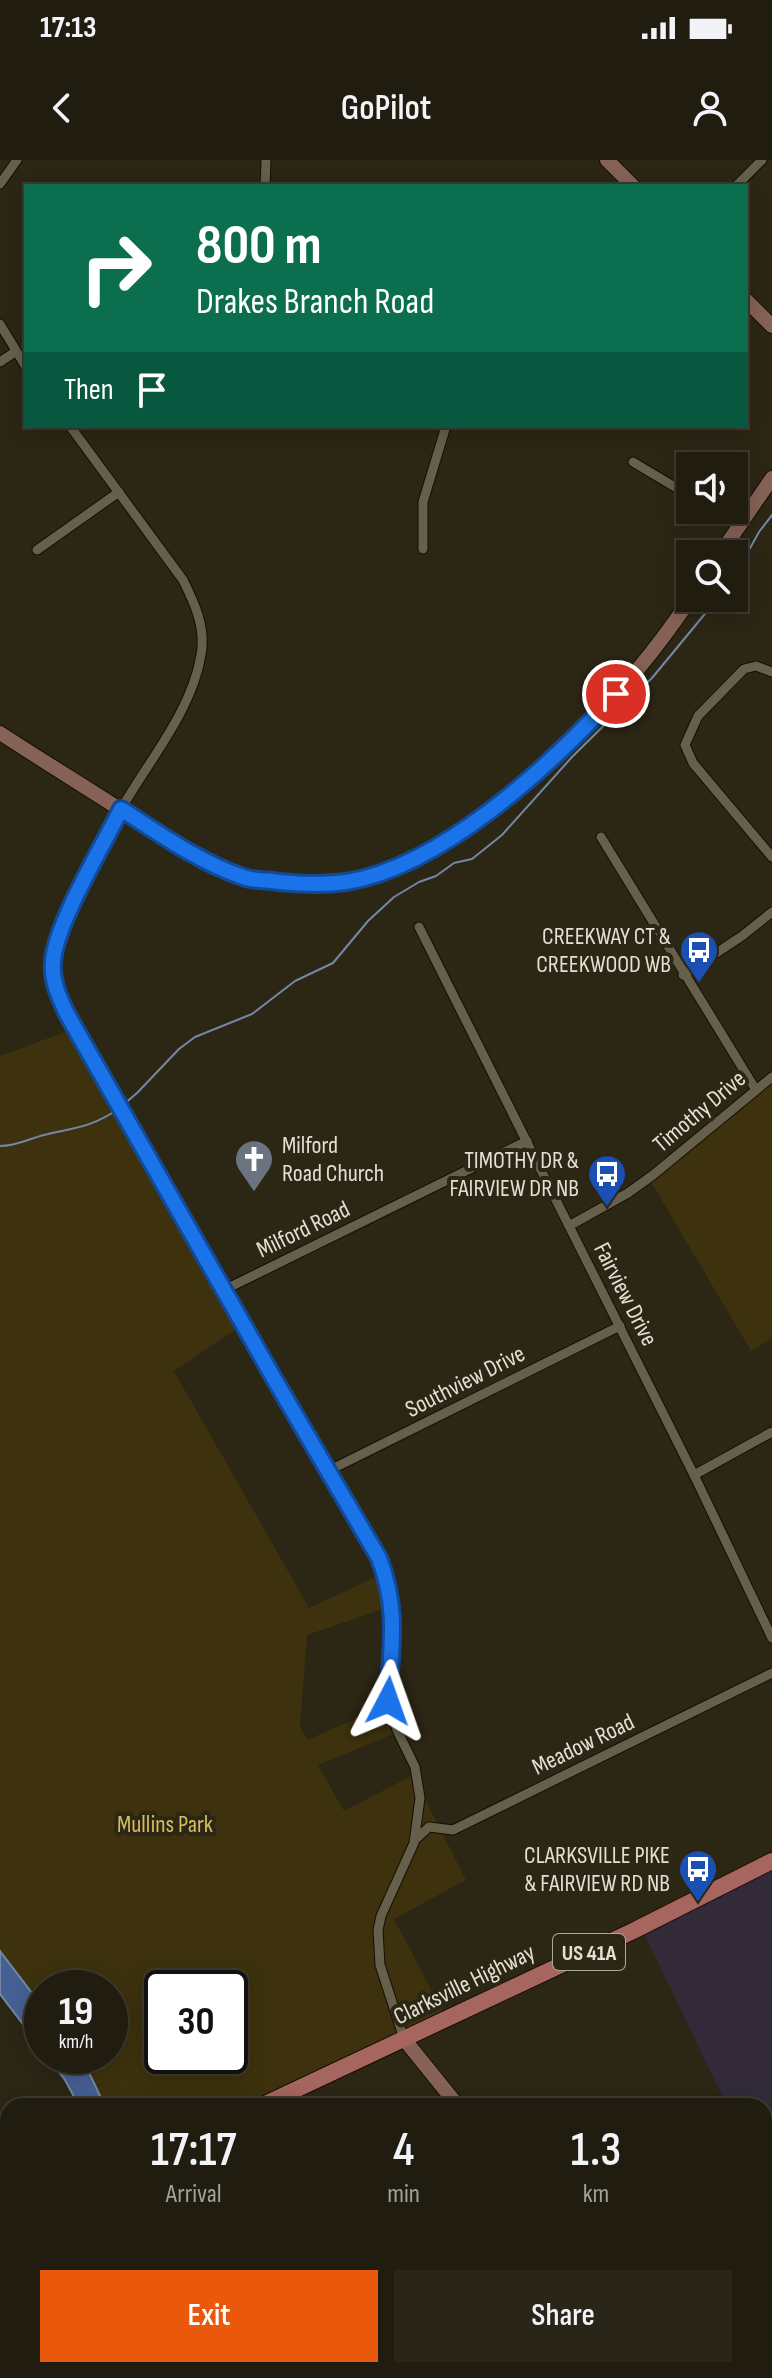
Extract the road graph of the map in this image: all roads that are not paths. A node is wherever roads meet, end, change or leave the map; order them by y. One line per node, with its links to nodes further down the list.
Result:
1 (17, 160): 5 (street)
2 (266, 160): 6 (street)
3 (607, 160): 7 (street)
4 (762, 160): 8 (street)
5 (0, 184)
6 (265, 184)
7 (626, 184)
8 (738, 184)
9 (748, 302): 11 (street)
10 (0, 324): 12 (street)
11 (772, 326)
12 (15, 352): 13 (street); 14 (street)
13 (0, 362)
14 (24, 364)
15 (71, 428): 20 (street)
16 (445, 428): 24 (street)
17 (633, 462): 19 (street)
18 (772, 478): 21 (street)
19 (676, 488)
20 (119, 492): 25 (street); 29 (street)
21 (748, 511)
22 (739, 524): 23 (street)
23 (729, 540)
24 (423, 549)
25 (37, 550)
26 (682, 612): 29 (street)
27 (772, 672): 31 (street)
28 (0, 733): 29 (street)
29 (121, 809): 39 (street)
30 (601, 837): 34 (street)
31 (772, 857)
32 (772, 912): 34 (street)
33 (419, 927): 37 (street, Fairview Drive)
34 (683, 975): 36 (street)
35 (772, 1077): 36 (street, Timothy Drive)
36 (756, 1090): 38 (street, Timothy Drive)
37 (527, 1141): 38 (street, Fairview Drive); 39 (street, Milford Road)
38 (569, 1226): 40 (street, Fairview Drive)
39 (224, 1290): 42 (street)
40 (620, 1326): 42 (street, Southview Drive); 43 (street, Fairview Drive)
41 (772, 1432): 43 (street)
42 (328, 1471): 46 (street)
43 (694, 1475): 44 (street, Fairview Drive)
44 (772, 1638)
45 (772, 1673): 46 (street, Meadow Road)
46 (414, 1843): 48 (street)
47 (772, 1861): 48 (main road, Clarksville Highway / US 41A)
48 (404, 2039): 49 (main road, Clarksville Highway / US 41A); 50 (street)
49 (278, 2098)
50 (452, 2098)

